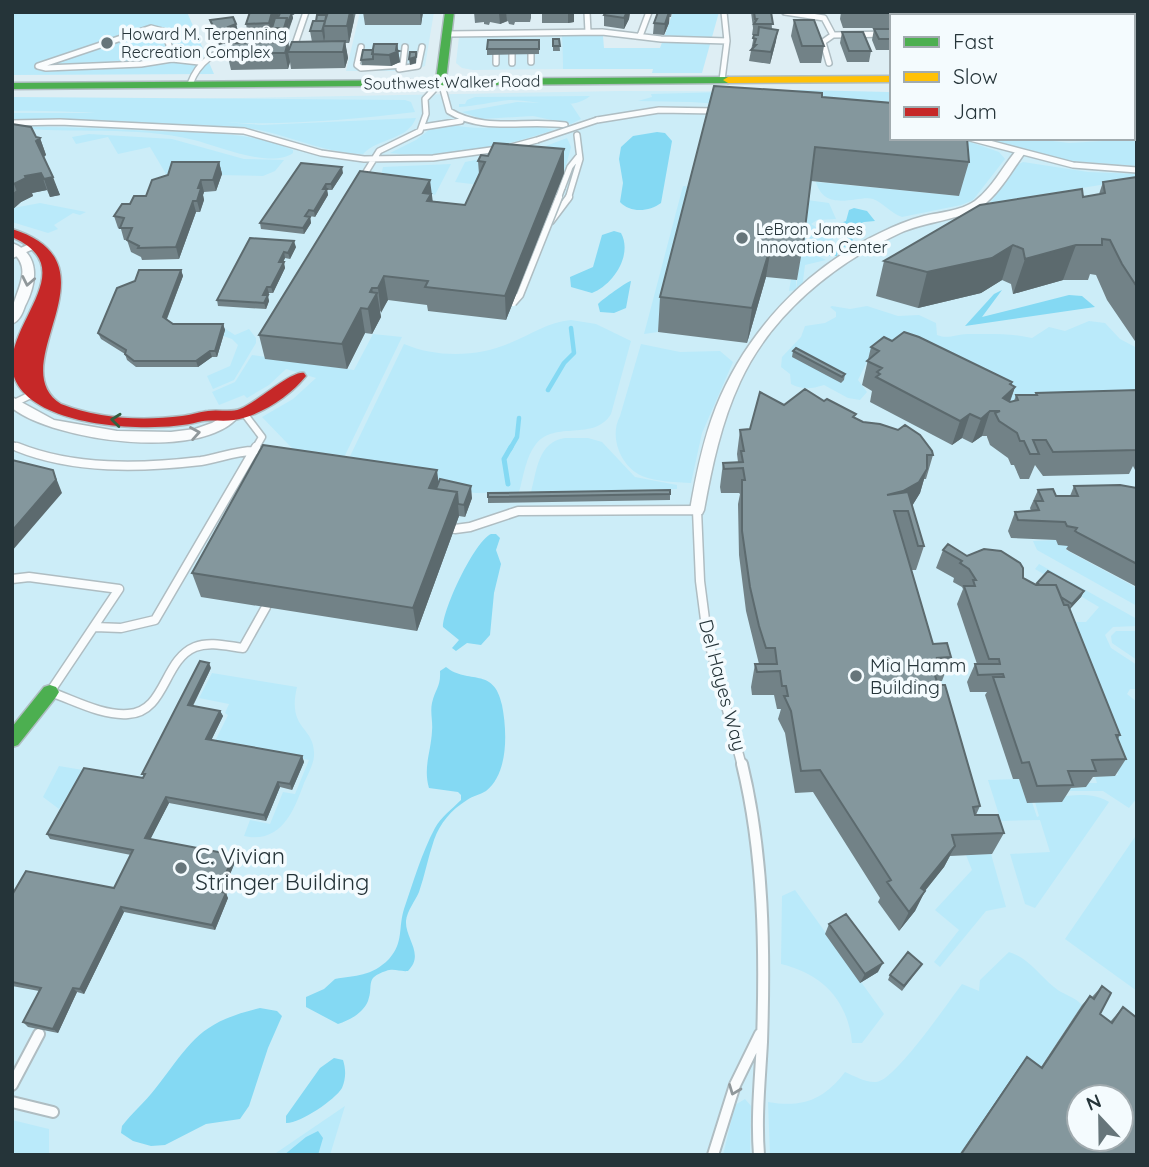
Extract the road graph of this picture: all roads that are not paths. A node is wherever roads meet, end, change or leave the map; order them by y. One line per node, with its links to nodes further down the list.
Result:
1 (306, 12): 17 (lane)
2 (450, 12): 8 (main road)
3 (587, 12): 7 (lane)
4 (649, 12): 11 (lane)
5 (724, 12): 12 (lane)
6 (785, 12): 10 (lane)
7 (588, 32): 8 (lane); 11 (lane)
8 (447, 34): 32 (main road)
9 (890, 34): 10 (lane)
10 (833, 35): 28 (lane)
11 (640, 36): 12 (lane)
12 (727, 41): 31 (lane)
13 (512, 42): 25 (lane)
14 (531, 42): 26 (lane)
15 (496, 43): 27 (lane)
16 (281, 47): 17 (lane)
17 (294, 47): 18 (lane)
18 (305, 47)
19 (361, 47): 29 (lane)
20 (405, 47): 29 (lane)
21 (422, 47): 29 (lane)
22 (241, 48): 24 (lane)
23 (172, 59): 23 (lane); 24 (lane)
24 (200, 62): 33 (lane)
25 (512, 62)
26 (531, 62)
27 (496, 63)
28 (829, 63)
29 (361, 68)
30 (890, 79): 31 (main road, Southwest Walker Road)
31 (722, 80): 32 (main road, Southwest Walker Road)
32 (441, 82): 33 (main road, Southwest Walker Road); 36 (lane); 39 (lane)
33 (190, 85): 34 (main road, Southwest Walker Road)
34 (12, 86)
35 (724, 112): 44 (lane, bridge)
36 (464, 121): 38 (lane); 39 (lane)
37 (12, 123): 44 (lane)
38 (565, 125)
39 (423, 127): 44 (lane)
40 (576, 135): 43 (lane)
41 (976, 140): 42 (lane)
42 (1018, 154): 45 (lane); 58 (street, Del Hayes Way)
43 (578, 156): 48 (lane); 50 (lane, bridge)
44 (373, 157): 46 (lane)
45 (1137, 170)
46 (355, 190)
47 (12, 232): 49 (main road)
48 (541, 247): 50 (lane); 50 (lane, bridge)
49 (20, 249): 51 (street, one-way to 51); 53 (main road)
50 (532, 256)
51 (12, 320)
52 (299, 376): 55 (main road)
53 (33, 394): 54 (lane); 55 (main road, one-way to 53)
54 (13, 403): 55 (street, one-way to 55)
55 (238, 414): 57 (lane)
56 (12, 445): 57 (lane)
57 (254, 451): 62 (lane)
58 (697, 510): 59 (lane); 65 (lane, Del Hayes Way)
59 (455, 529)
60 (12, 579): 62 (lane)
61 (266, 607): 63 (lane)
62 (95, 627): 63 (lane)
63 (50, 692): 64 (main road)
64 (12, 740)
65 (762, 1028): 70 (lane, Del Hayes Way, one-way to 70); 71 (lane, Del Hayes Way)
66 (38, 1034): 67 (lane)
67 (12, 1085)
68 (12, 1102): 69 (lane)
69 (53, 1112)
70 (713, 1155)
71 (760, 1155)

